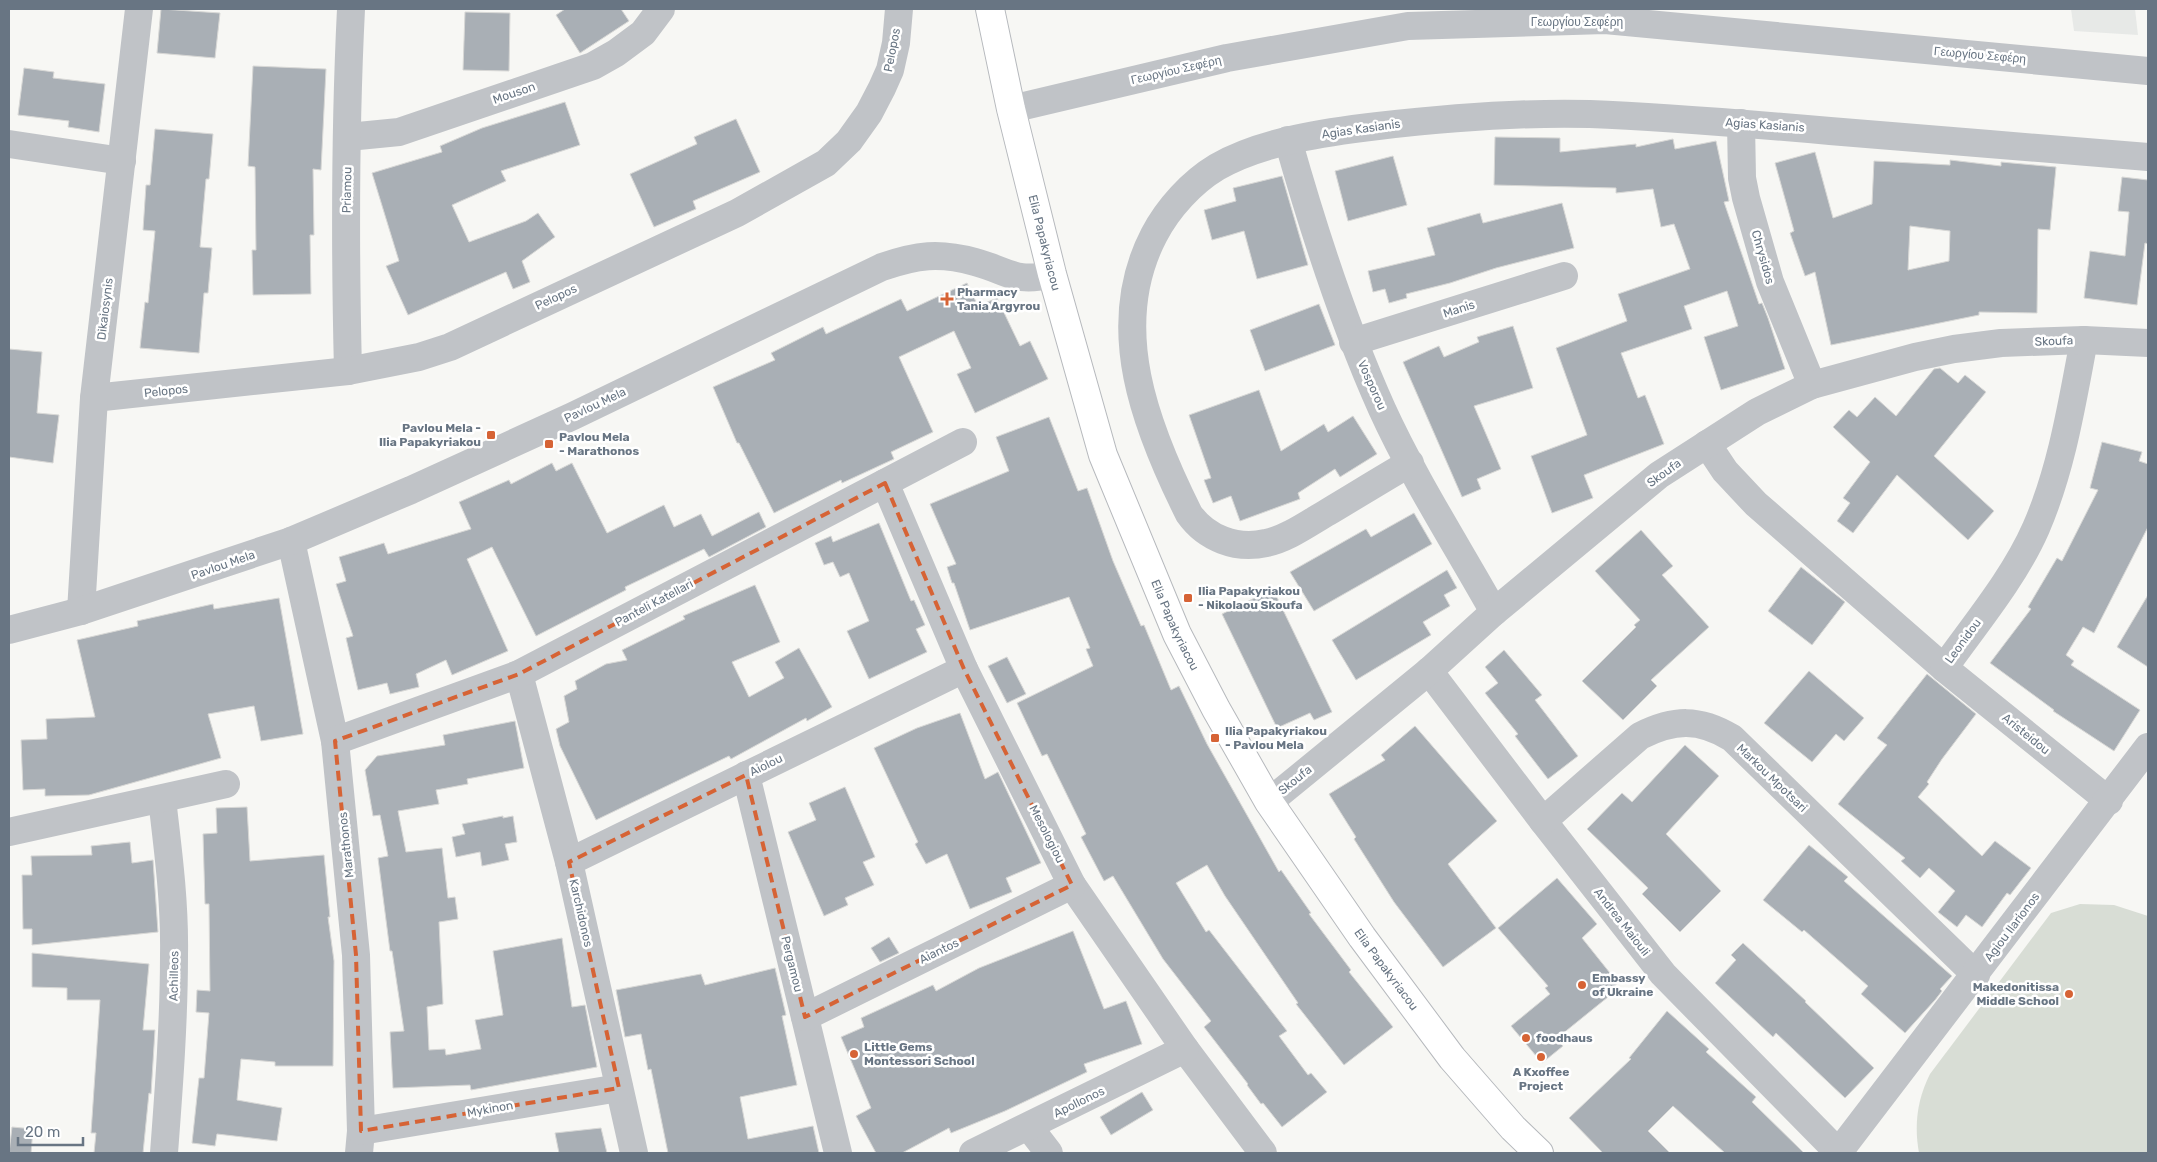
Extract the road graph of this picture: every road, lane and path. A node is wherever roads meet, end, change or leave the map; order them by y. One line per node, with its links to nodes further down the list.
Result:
1 (139, 9): 13 (street, Dikaiosynis)
2 (351, 9): 9 (street, Priamou)
3 (661, 9): 9 (street, Mouson)
4 (899, 9): 19 (street, Pelopos)
5 (990, 9): 7 (main road, Elia Papakyriacou)
6 (2148, 71): 7 (street, Γεωργίου Σεφέρη)
7 (1012, 109): 14 (main road, Elia Papakyriacou)
8 (1741, 123): 10 (street, Agias Kasianis); 12 (street, Agias Kasianis); 20 (street, Chrysidos)
9 (348, 137): 19 (street, Priamou)
10 (1288, 140): 17 (street, Vosporou); 24 (street, Agias Kasianis)
11 (9, 144): 13 (street)
12 (2148, 157)
13 (122, 161): 21 (street, Dikaiosynis)
14 (1052, 274): 26 (street, Pavlou Mela); 40 (main road, Elia Papakyriacou)
15 (1564, 276): 17 (street, Manis)
16 (2084, 340): 18 (street, Skoufa); 20 (street, Skoufa); 30 (street, Leonidou)
17 (1353, 342): 24 (street, Vosporou)
18 (2148, 344)
19 (348, 371): 21 (street, Pelopos)
20 (1812, 384): 23 (street, Skoufa)
21 (94, 398): 27 (street, Dikaiosynis)
22 (964, 442): 25 (street, Panteli Katellari)
23 (1706, 444): 28 (street, Skoufa); 30 (street, Leonidou)
24 (1410, 463): 28 (street, Vosporou)
25 (884, 483): 31 (street, Mesologiou); 33 (street, Panteli Katellari)
26 (291, 542): 27 (street, Pavlou Mela); 34 (street, Marathonos)
27 (80, 611): 29 (street, Pavlou Mela)
28 (1494, 612): 32 (street, Skoufa)
29 (9, 630)
30 (1944, 668): 39 (street, Aristeidou)
31 (964, 669): 36 (street, Aiolou); 44 (street, Mesologiou)
32 (1429, 671): 40 (street, Skoufa); 41 (street, Andrea Maiouli)
33 (519, 674): 34 (street, Panteli Katellari); 43 (street, Karchidonos)
34 (335, 741): 50 (street, Marathonos)
35 (2148, 748): 39 (street, Agiou Ilarionos)
36 (746, 775): 43 (street, Aiolou); 46 (street, Pergamou)
37 (226, 784): 38 (street)
38 (162, 799): 42 (street); 51 (street, Achilleos)
39 (2109, 801): 45 (street, Agiou Ilarionos)
40 (1269, 802): 57 (main road, Elia Papakyriacou)
41 (1543, 822): 45 (street, Markou Mpotsari); 58 (street, Andrea Maiouli)
42 (9, 832)
43 (569, 862): 48 (street, Karchidonos)
44 (1072, 885): 46 (street, Aiantos); 47 (street, Mesologiou)
45 (1976, 975): 58 (street, Agiou Ilarionos)
46 (805, 1016): 53 (street, Pergamou)
47 (1185, 1049): 49 (street, Apollonos); 56 (street, Mesologiou)
48 (619, 1088): 50 (street, Mykinon); 52 (street, Karchidonos)
49 (1029, 1127): 54 (street, Apollonos); 55 (street)
50 (360, 1142)
51 (164, 1153)
52 (634, 1153)
53 (838, 1153)
54 (973, 1153)
55 (1049, 1153)
56 (1262, 1153)
57 (1539, 1153)
58 (1839, 1153)

